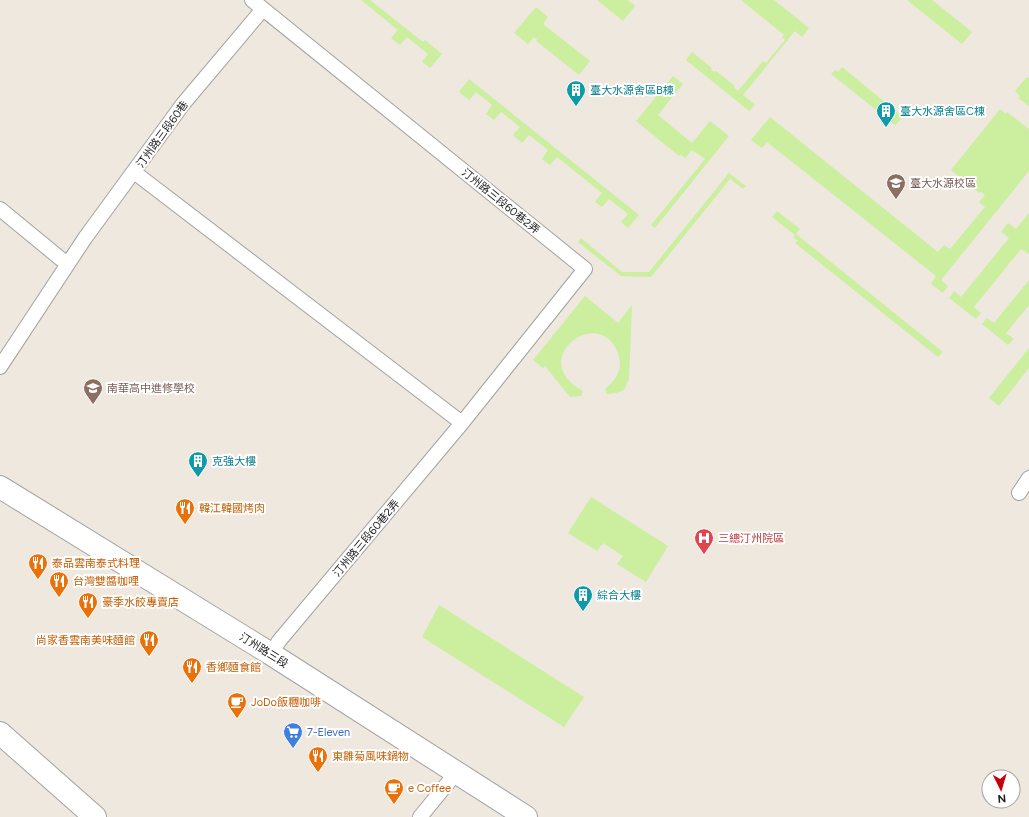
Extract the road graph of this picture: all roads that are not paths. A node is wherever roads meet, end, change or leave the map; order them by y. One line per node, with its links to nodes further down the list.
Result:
1 (252, 0): 2 (lane)
2 (263, 9): 3 (lane, 汀州路三段60巷); 7 (lane, 汀州路三段60巷2弄)
3 (134, 172): 5 (lane, 汀州路三段60巷); 7 (lane)
4 (0, 209): 5 (lane)
5 (68, 264): 6 (lane, 汀州路三段60巷)
6 (0, 367)
7 (462, 423): 11 (lane, 汀州路三段60巷2弄)
8 (1029, 478): 10 (lane)
9 (0, 487): 11 (street, 汀州路三段)
10 (1019, 493)
11 (271, 654): 13 (street, 汀州路三段)
12 (0, 733): 14 (street)
13 (456, 773): 15 (lane); 16 (street, 汀州路三段)
14 (95, 817)
15 (420, 817)
16 (526, 817)

